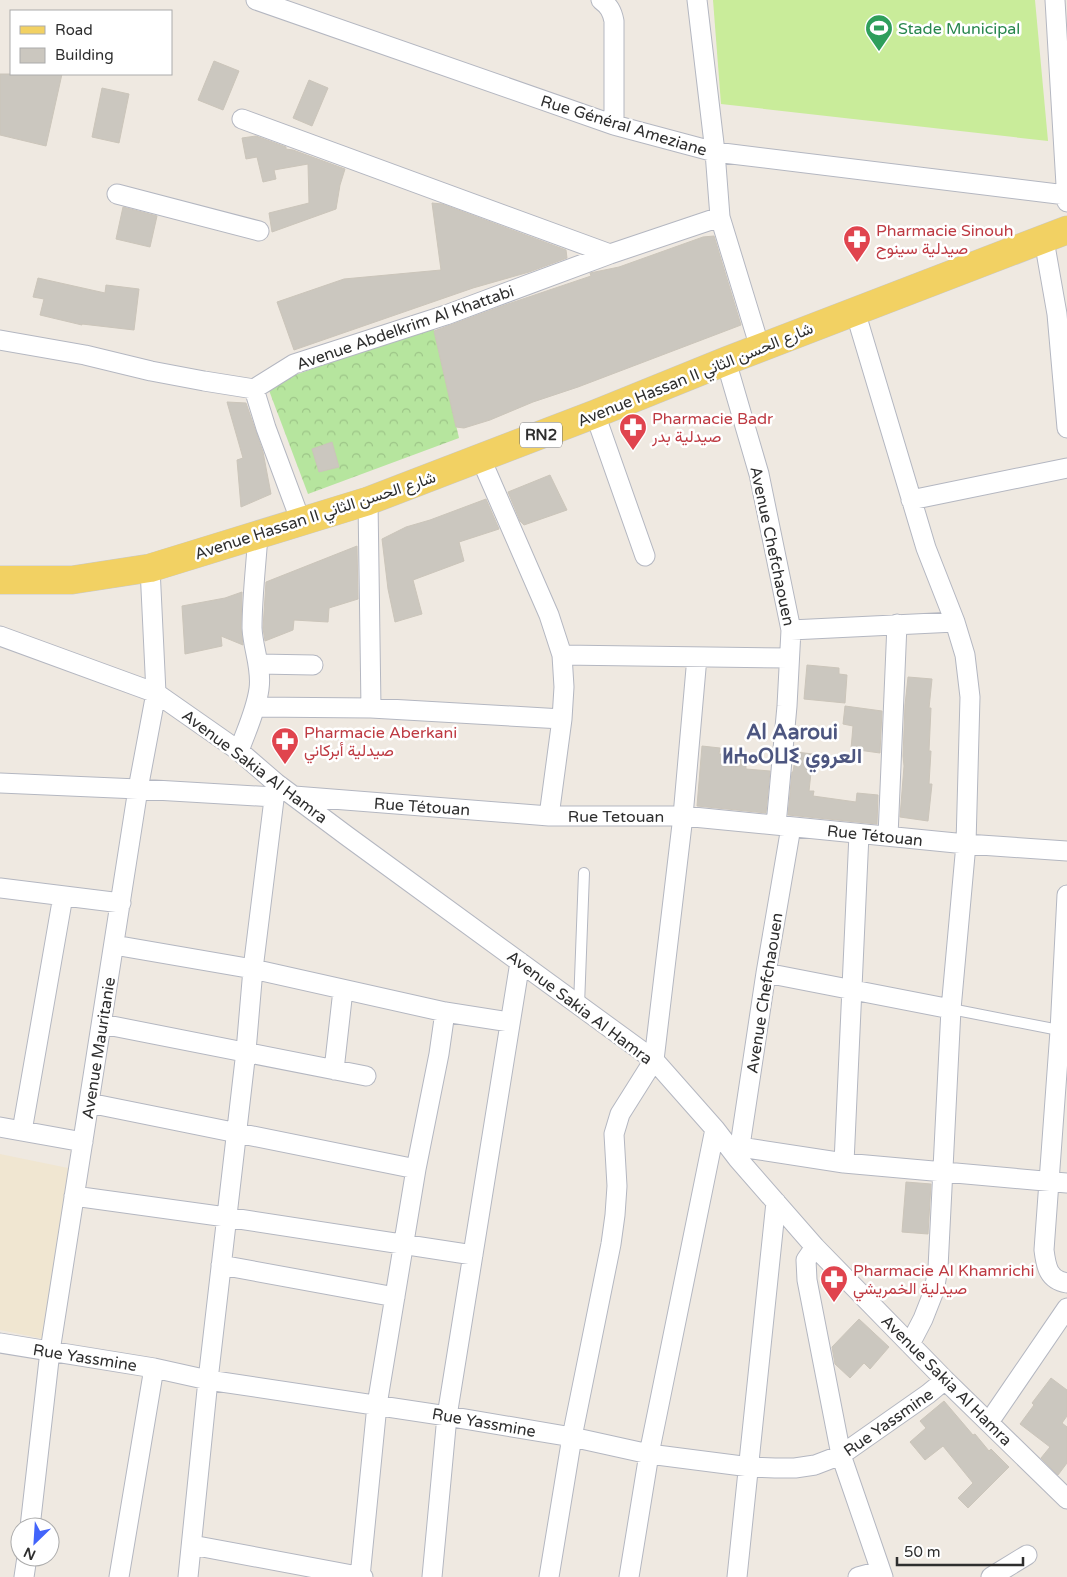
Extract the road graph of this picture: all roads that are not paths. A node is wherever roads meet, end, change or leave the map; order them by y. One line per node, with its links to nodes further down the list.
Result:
1 (256, 0): 6 (street, Rue Général Ameziane)
2 (601, 0): 6 (street)
3 (697, 0): 7 (street)
4 (1055, 0): 9 (street)
5 (242, 119): 13 (street)
6 (614, 125): 7 (street, Rue Général Ameziane)
7 (715, 152): 9 (street, Rue Général Ameziane); 10 (street)
8 (117, 194): 11 (street)
9 (1067, 198)
10 (720, 217): 13 (street, Avenue Abdelkrim Al Khattabi); 17 (street)
11 (259, 230)
12 (1055, 235): 14 (main road, Avenue Hassan II شارع الحسن الثاني / RN2); 15 (street)
13 (610, 254): 19 (street, Avenue Abdelkrim Al Khattabi)
14 (856, 311): 17 (main road, Avenue Hassan II شارع الحسن الثاني / RN2); 24 (street)
15 (1063, 332): 21 (street)
16 (0, 340): 19 (street)
17 (760, 348): 18 (main road, Avenue Hassan II شارع الحسن الثاني / RN2)
18 (726, 361): 20 (main road, Avenue Hassan II شارع الحسن الثاني / RN2); 33 (street, Avenue Chefchaouen)
19 (254, 389): 26 (street)
20 (595, 414): 22 (main road, Avenue Hassan II شارع الحسن الثاني / RN2); 28 (street)
21 (1067, 428)
22 (481, 459): 25 (main road, Avenue Hassan II شارع الحسن الثاني / RN2); 35 (street)
23 (1067, 468): 24 (street)
24 (911, 500): 31 (street)
25 (368, 501): 26 (main road, Avenue Hassan II شارع الحسن الثاني / RN2); 42 (street)
26 (301, 522): 27 (main road, Avenue Hassan II شارع الحسن الثاني / RN2)
27 (258, 535): 29 (main road, Avenue Hassan II شارع الحسن الثاني / RN2); 38 (street)
28 (645, 556)
29 (150, 568): 30 (main road, Avenue Hassan II شارع الحسن الثاني / RN2); 40 (street, Avenue Mauritanie)
30 (0, 580)
31 (955, 622): 32 (street); 54 (street)
32 (897, 624): 33 (street); 53 (street)
33 (791, 630): 37 (street, Avenue Chefchaouen)
34 (0, 636): 40 (street, Avenue Sakia Al Hamra)
35 (562, 655): 36 (street); 43 (street)
36 (698, 658): 37 (street); 50 (street)
37 (789, 658): 51 (street, Avenue Chefchaouen)
38 (259, 664): 39 (street); 41 (street)
39 (313, 665)
40 (156, 693): 44 (street, Avenue Sakia Al Hamra); 46 (street, Avenue Mauritanie)
41 (255, 707): 42 (street); 44 (street)
42 (371, 708): 43 (street)
43 (562, 719): 49 (street)
44 (239, 752): 47 (street, Avenue Sakia Al Hamra)
45 (0, 783): 46 (street)
46 (138, 788): 47 (street); 60 (street, Avenue Mauritanie)
47 (275, 790): 48 (street, Avenue Sakia Al Hamra); 63 (street)
48 (294, 796): 49 (street, Rue Tétouan); 62 (street, Avenue Sakia Al Hamra)
49 (549, 816): 50 (street, Rue Tetouan)
50 (683, 816): 51 (street, Rue Tétouan); 74 (street)
51 (784, 826): 52 (street, Rue Tétouan); 64 (street, Avenue Chefchaouen)
52 (859, 834): 53 (street, Rue Tétouan); 65 (street)
53 (888, 836): 54 (street, Rue Tétouan)
54 (966, 844): 55 (street, Rue Tétouan); 68 (street)
55 (1067, 851)
56 (584, 873): 67 (lane)
57 (0, 888): 58 (street)
58 (62, 896): 60 (street); 80 (street)
59 (1067, 896): 72 (street)
60 (120, 903): 61 (street, Avenue Mauritanie)
61 (114, 945): 63 (street); 71 (street, Avenue Mauritanie)
62 (520, 962): 67 (street, Avenue Sakia Al Hamra); 70 (street)
63 (253, 969): 66 (street); 73 (street)
64 (766, 973): 65 (street); 83 (street, Avenue Chefchaouen)
65 (852, 989): 68 (street); 84 (street)
66 (343, 990): 69 (street); 75 (street)
67 (579, 1005): 74 (street, Avenue Sakia Al Hamra)
68 (951, 1009): 72 (lane); 86 (street)
69 (445, 1012): 70 (street); 85 (street)
70 (510, 1022): 93 (street)
71 (102, 1024): 73 (street); 77 (street, Avenue Mauritanie)
72 (1064, 1031): 87 (street)
73 (246, 1051): 75 (street); 81 (street)
74 (654, 1060): 79 (street, Avenue Sakia Al Hamra); 107 (street)
75 (334, 1070): 76 (street)
76 (366, 1076)
77 (89, 1103): 81 (street); 82 (street, Avenue Mauritanie)
78 (0, 1127): 80 (street)
79 (715, 1129): 83 (street, Avenue Sakia Al Hamra); 108 (street)
80 (22, 1131): 82 (street)
81 (236, 1133): 85 (street); 90 (street)
82 (83, 1142): 88 (street, Avenue Mauritanie)
83 (739, 1153): 84 (street); 89 (street, Avenue Sakia Al Hamra)
84 (844, 1164): 86 (street)
85 (416, 1169): 91 (street)
86 (943, 1171): 87 (street); 99 (street)
87 (1058, 1182): 95 (street)
88 (74, 1196): 90 (street); 100 (street, Avenue Mauritanie)
89 (776, 1202): 92 (street, Avenue Sakia Al Hamra); 110 (street)
90 (226, 1217): 91 (street); 94 (street)
91 (403, 1244): 93 (street); 96 (street)
92 (815, 1247): 99 (street, Avenue Sakia Al Hamra); 109 (street)
93 (473, 1255): 105 (street)
94 (221, 1266): 96 (street); 102 (street)
95 (1067, 1283)
96 (395, 1297): 104 (street)
97 (1067, 1308): 106 (street)
98 (0, 1343): 100 (street, Rue Yassmine)
99 (910, 1344): 103 (street, Avenue Sakia Al Hamra)
100 (50, 1351): 101 (street, Rue Yassmine); 112 (street, Avenue Mauritanie)
101 (154, 1368): 102 (street, Rue Yassmine); 117 (street)
102 (208, 1380): 104 (street, Rue Yassmine); 113 (street)
103 (945, 1380): 106 (street, Avenue Sakia Al Hamra); 109 (street, Rue Yassmine)
104 (377, 1404): 105 (street, Rue Yassmine); 119 (street)
105 (447, 1416): 107 (street, Rue Yassmine); 120 (street)
106 (988, 1422): 111 (street, Avenue Sakia Al Hamra)
107 (572, 1437): 108 (street, Rue Yassmine); 121 (street)
108 (649, 1454): 110 (street, Rue Yassmine); 122 (street)
109 (841, 1455): 110 (street, Rue Yassmine); 116 (street)
110 (750, 1466): 123 (street)
111 (1067, 1499)
112 (31, 1517)
113 (192, 1545): 115 (street); 118 (street)
114 (1027, 1555): 125 (street)
115 (269, 1568): 119 (street)
116 (881, 1574): 124 (street)
117 (119, 1577)
118 (188, 1577)
119 (361, 1577)
120 (432, 1577)
121 (549, 1577)
122 (629, 1577)
123 (737, 1577)
124 (858, 1577)
125 (991, 1577)

